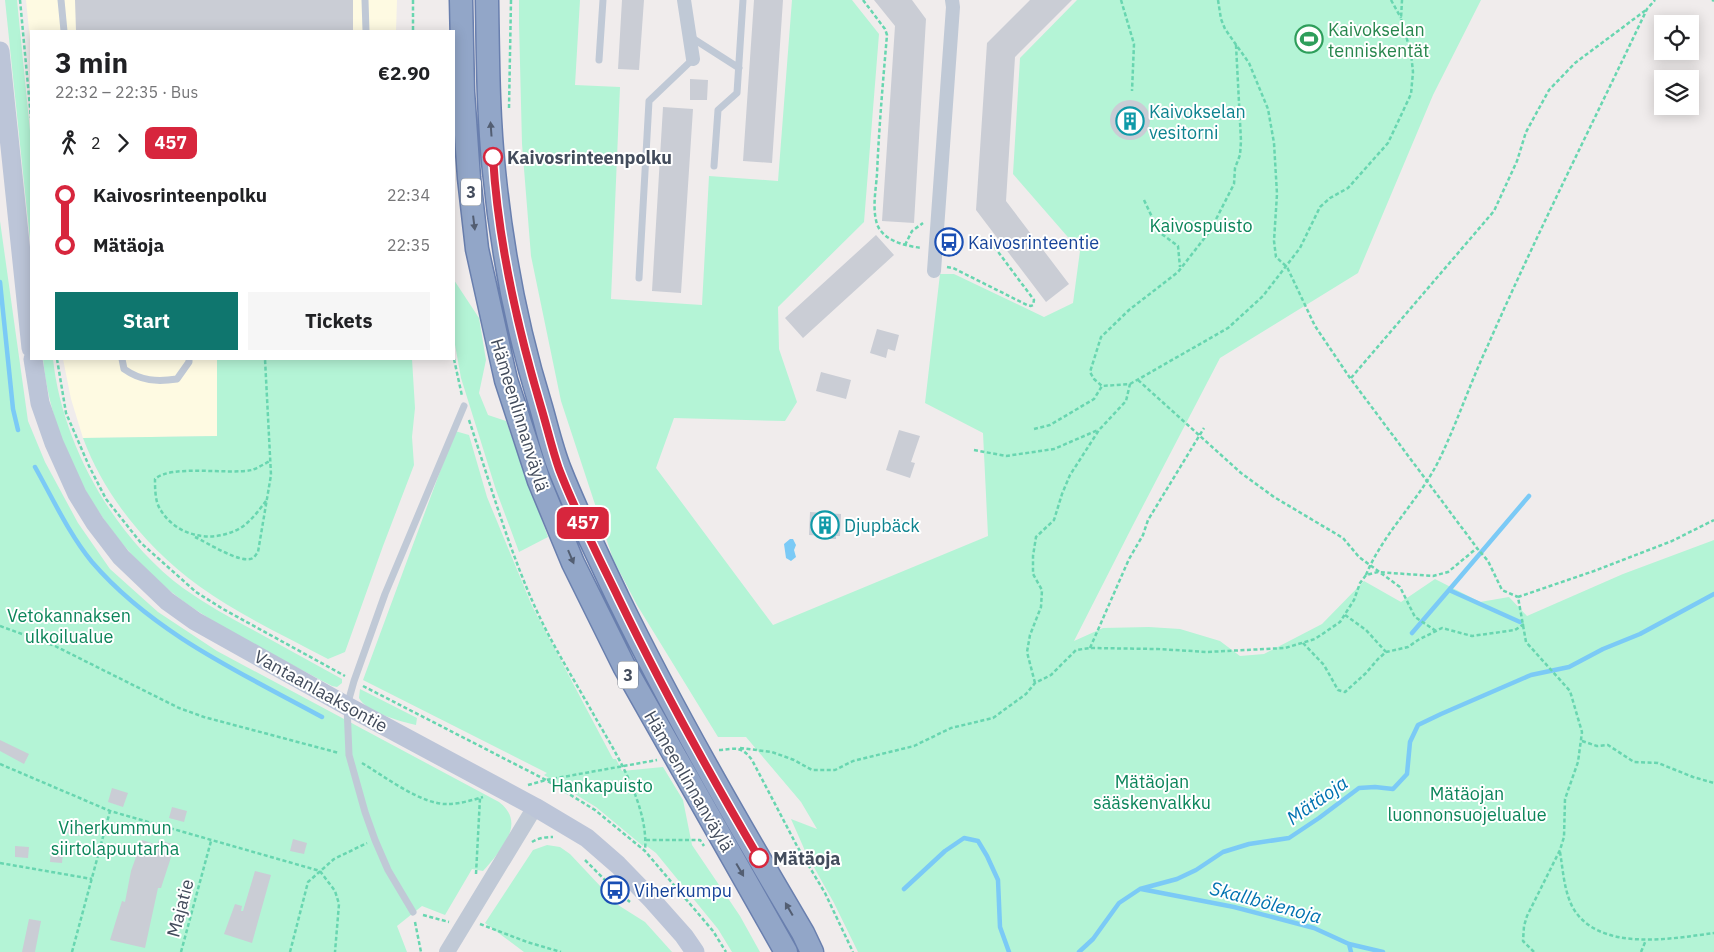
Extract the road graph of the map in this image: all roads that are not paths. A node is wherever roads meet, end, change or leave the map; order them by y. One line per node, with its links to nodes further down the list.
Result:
1 (61, 0): 9 (lane)
2 (364, 0): 10 (lane)
3 (461, 0): 30 (highway, Hämeenlinnanväylä / 3, one-way to 30)
4 (487, 0): 31 (highway, Hämeenlinnanväylä / 3, one-way to 4)
5 (603, 0): 14 (lane)
6 (684, 0): 11 (street)
7 (744, 0): 15 (lane)
8 (952, 0): 18 (street)
9 (64, 30)
10 (366, 30)
11 (689, 36): 13 (street); 15 (lane)
12 (0, 51): 16 (main road)
13 (693, 59): 19 (lane)
14 (599, 60)
15 (738, 68): 17 (lane)
16 (5, 142): 20 (main road)
17 (714, 166)
18 (941, 269)
19 (639, 278)
20 (30, 340)
21 (33, 360): 25 (main road, Vantaanlaaksontie)
22 (122, 360): 23 (lane)
23 (189, 360)
24 (464, 406): 25 (lane)
25 (347, 706): 26 (main road, Vantaanlaaksontie); 27 (lane)
26 (534, 807): 28 (street); 29 (main road, Vantaanlaaksontie)
27 (412, 912)
28 (447, 952)
29 (695, 952)
30 (786, 952)
31 (812, 952)

